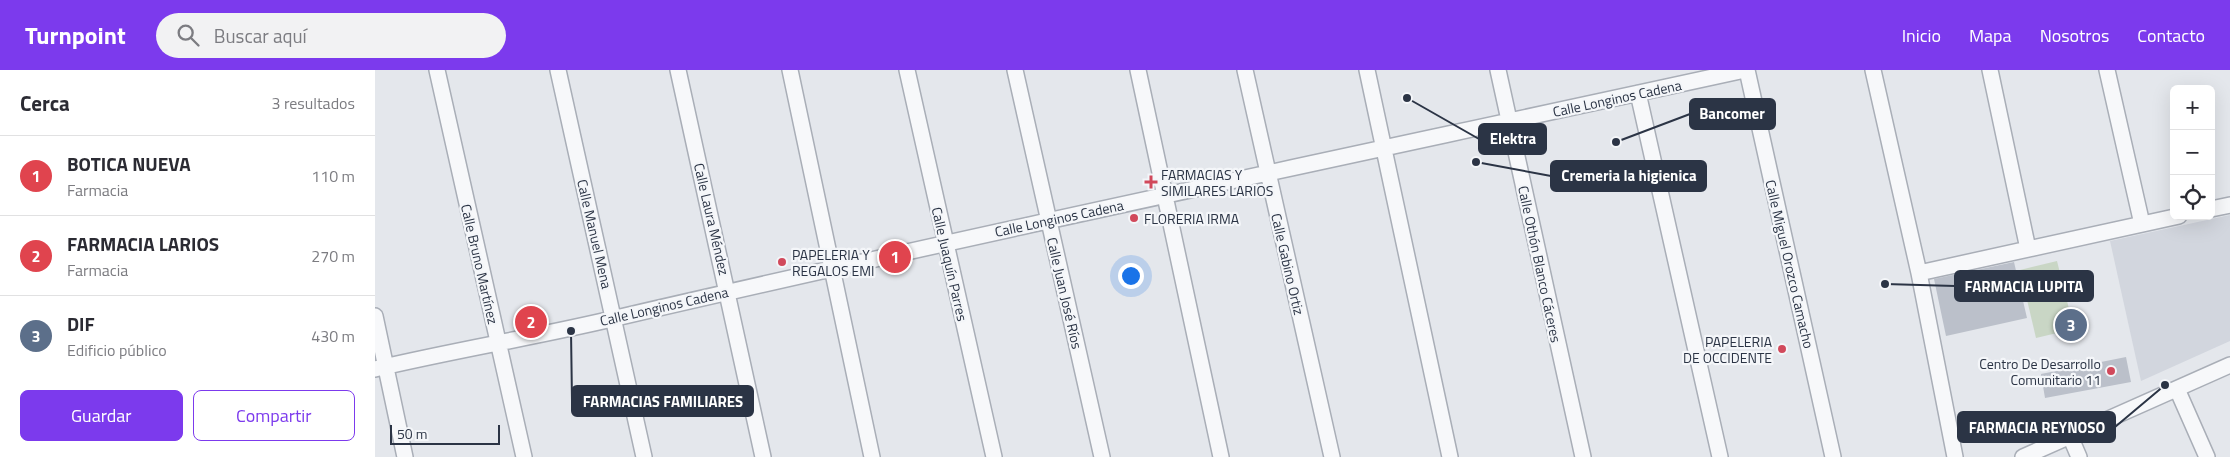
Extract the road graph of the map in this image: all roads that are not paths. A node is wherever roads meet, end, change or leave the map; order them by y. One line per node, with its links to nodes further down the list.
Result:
1 (437, 70): 32 (street, Calle Bruno Martínez)
2 (558, 70): 31 (street, Calle Manuel Mena)
3 (678, 70): 29 (street, Calle Laura Méndez)
4 (790, 70): 27 (street)
5 (907, 70): 25 (street, Calle Juaquín Parres)
6 (1015, 70): 23 (street, Calle Juan José Ríos)
7 (1138, 70): 19 (street)
8 (1245, 70): 18 (street, Calle Gabino Ortiz)
9 (1367, 70): 17 (street)
10 (1498, 70): 16 (street, Calle Othón Blanco Cáceres)
11 (1746, 70): 15 (street, Calle Longinos Cadena); 49 (street, Calle Miguel Orozco Camacho)
12 (1873, 70): 28 (street)
13 (1990, 70): 26 (street)
14 (2107, 70): 24 (street)
15 (1637, 93): 16 (street, Calle Longinos Cadena); 48 (street)
16 (1509, 121): 17 (street, Calle Longinos Cadena); 47 (street, Calle Othón Blanco Cáceres)
17 (1384, 147): 18 (street, Calle Longinos Cadena); 46 (street)
18 (1267, 173): 19 (street, Calle Longinos Cadena); 45 (street, Calle Gabino Ortiz)
19 (1165, 195): 23 (street, Calle Longinos Cadena); 44 (street)
20 (2230, 205): 21 (street)
21 (2215, 208)
22 (2170, 218): 24 (street)
23 (1048, 220): 25 (street, Calle Longinos Cadena); 43 (street, Calle Juan José Ríos)
24 (2142, 224): 26 (street)
25 (945, 243): 27 (street, Calle Longinos Cadena); 42 (street, Calle Juaquín Parres)
26 (2028, 249): 28 (street)
27 (833, 268): 29 (street, Calle Longinos Cadena); 41 (street)
28 (1919, 273): 50 (street)
29 (728, 291): 31 (street, Calle Longinos Cadena); 40 (street, Calle Laura Méndez)
30 (375, 316): 34 (street)
31 (614, 319): 32 (street, Calle Longinos Cadena); 39 (street, Calle Manuel Mena)
32 (498, 343): 34 (street, Calle Longinos Cadena); 38 (street, Calle Bruno Martínez)
33 (2230, 365): 35 (street)
34 (380, 368): 37 (street)
35 (2177, 389): 36 (street); 53 (street)
36 (2070, 436): 51 (street); 52 (street)
37 (405, 457)
38 (524, 457)
39 (644, 457)
40 (763, 457)
41 (872, 457)
42 (994, 457)
43 (1101, 457)
44 (1221, 457)
45 (1332, 457)
46 (1450, 457)
47 (1583, 457)
48 (1720, 457)
49 (1833, 457)
50 (1955, 457)
51 (2023, 457)
52 (2079, 457)
53 (2207, 457)

